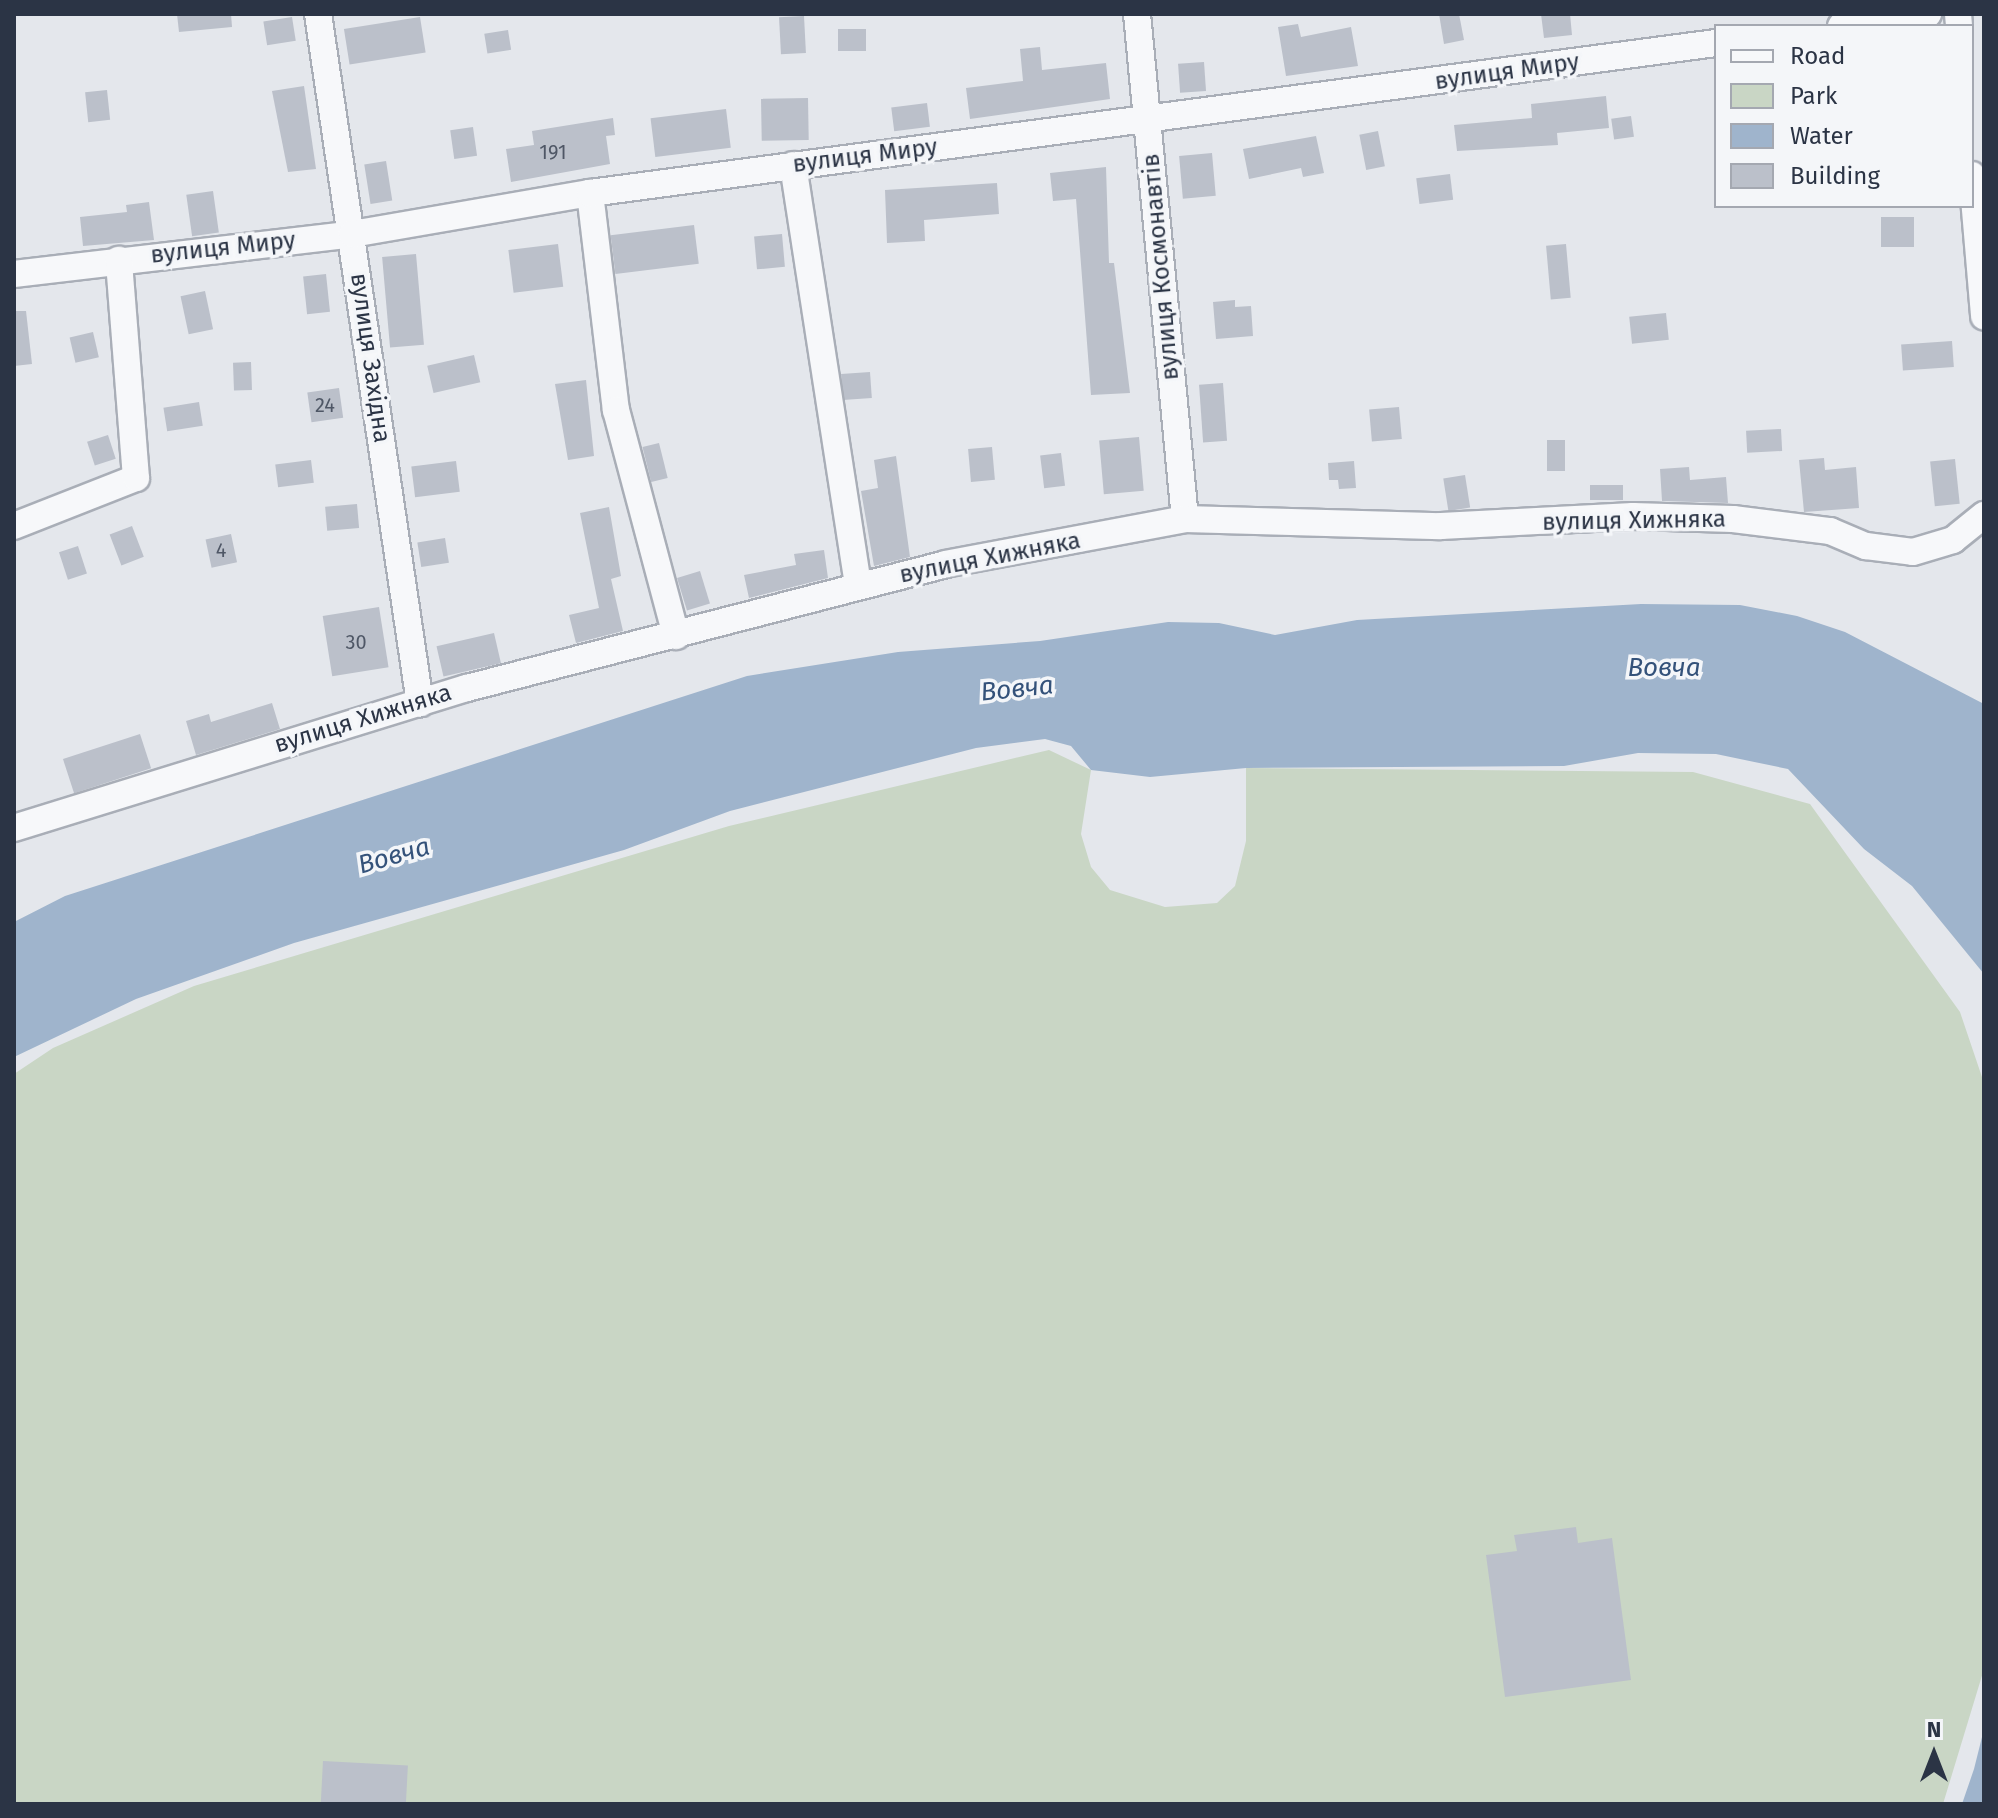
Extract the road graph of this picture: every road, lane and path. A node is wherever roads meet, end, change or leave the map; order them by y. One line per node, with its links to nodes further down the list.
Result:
1 (318, 14): 10 (street, вулиця Західна)
2 (1137, 14): 6 (street, вулиця Космонавтів)
3 (1928, 14): 4 (street)
4 (1856, 24)
5 (1714, 43): 6 (street, вулиця Миру)
6 (1148, 122): 7 (street, вулиця Миру); 15 (street, вулиця Космонавтів)
7 (793, 165): 8 (street, вулиця Миру); 17 (street)
8 (590, 193): 10 (street, вулиця Миру); 18 (street)
9 (1974, 198): 13 (street)
10 (352, 234): 11 (street, вулиця Миру); 19 (street, вулиця Західна)
11 (119, 260): 12 (street, вулиця Миру); 16 (street)
12 (14, 274)
13 (1984, 316)
14 (1984, 515): 15 (street, вулиця Хижняка)
15 (1185, 519): 17 (street, вулиця Хижняка)
16 (14, 526)
17 (858, 586): 18 (street, вулиця Хижняка)
18 (676, 636): 19 (street, вулиця Хижняка)
19 (420, 703): 20 (street, вулиця Хижняка)
20 (14, 828)

